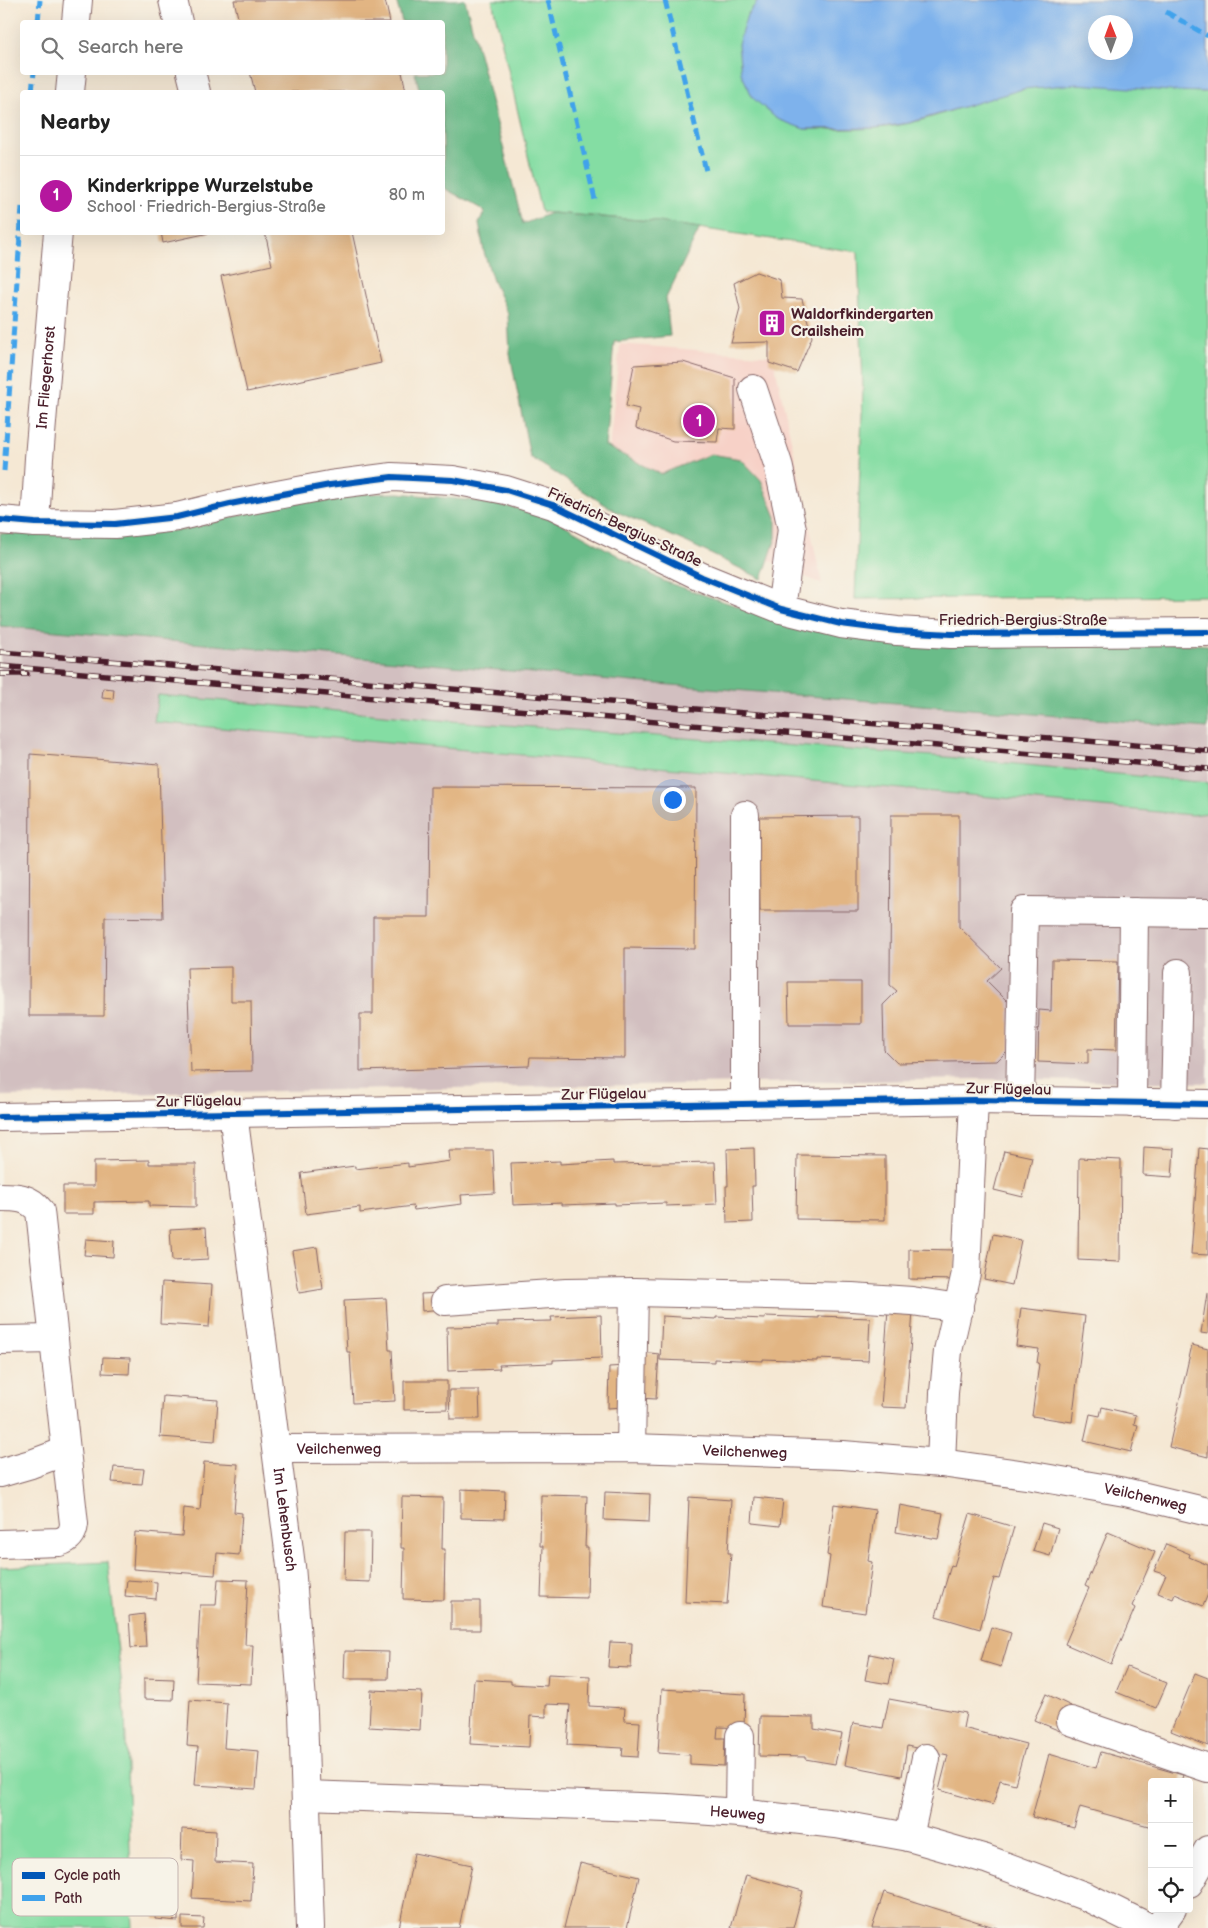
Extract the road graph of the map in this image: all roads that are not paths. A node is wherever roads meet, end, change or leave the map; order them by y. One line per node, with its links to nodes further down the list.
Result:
1 (78, 0): 3 (street)
2 (172, 0): 4 (street)
3 (76, 20)
4 (177, 20)
5 (72, 75): 7 (street)
6 (192, 75): 8 (street)
7 (70, 90)
8 (196, 90)
9 (58, 235): 12 (street, Im Fliegerhorst)
10 (753, 389): 13 (street)
11 (0, 520): 12 (street, Friedrich-Bergius-Straße)
12 (35, 523): 13 (street, Friedrich-Bergius-Straße)
13 (781, 609): 14 (street, Friedrich-Bergius-Straße)
14 (1208, 632)
15 (745, 815): 22 (street)
16 (1134, 912): 17 (street); 20 (street); 21 (street)
17 (1208, 913)
18 (1178, 973): 23 (street)
19 (974, 1100): 20 (street, Zur Flügelau); 22 (street, Zur Flügelau); 30 (street)
20 (1020, 1101): 21 (street, Zur Flügelau)
21 (1132, 1103): 23 (street, Zur Flügelau)
22 (744, 1104): 25 (street, Zur Flügelau)
23 (1175, 1104): 24 (street, Zur Flügelau)
24 (1208, 1104)
25 (233, 1113): 26 (street, Zur Flügelau); 34 (street, Im Lehenbusch)
26 (0, 1117)
27 (0, 1198): 31 (street)
28 (634, 1292): 29 (street); 30 (street); 33 (street)
29 (445, 1301)
30 (959, 1308): 36 (street)
31 (54, 1339): 32 (street); 35 (street)
32 (0, 1340)
33 (631, 1448): 34 (street, Veilchenweg); 36 (street, Veilchenweg)
34 (277, 1449): 44 (street, Im Lehenbusch)
35 (66, 1451): 37 (street); 39 (street)
36 (941, 1463): 38 (street, Veilchenweg)
37 (0, 1473)
38 (1208, 1512)
39 (0, 1544)
40 (1071, 1722): 43 (street)
41 (740, 1736): 45 (street)
42 (926, 1758): 46 (street)
43 (1208, 1768)
44 (306, 1795): 45 (street, Heuweg); 50 (street, Im Lehenbusch)
45 (739, 1813): 46 (street, Heuweg)
46 (909, 1837): 51 (street, Heuweg)
47 (1208, 1850): 48 (street)
48 (1193, 1876)
49 (1169, 1913): 52 (street)
50 (310, 1928)
51 (1150, 1928)
52 (1158, 1928)

